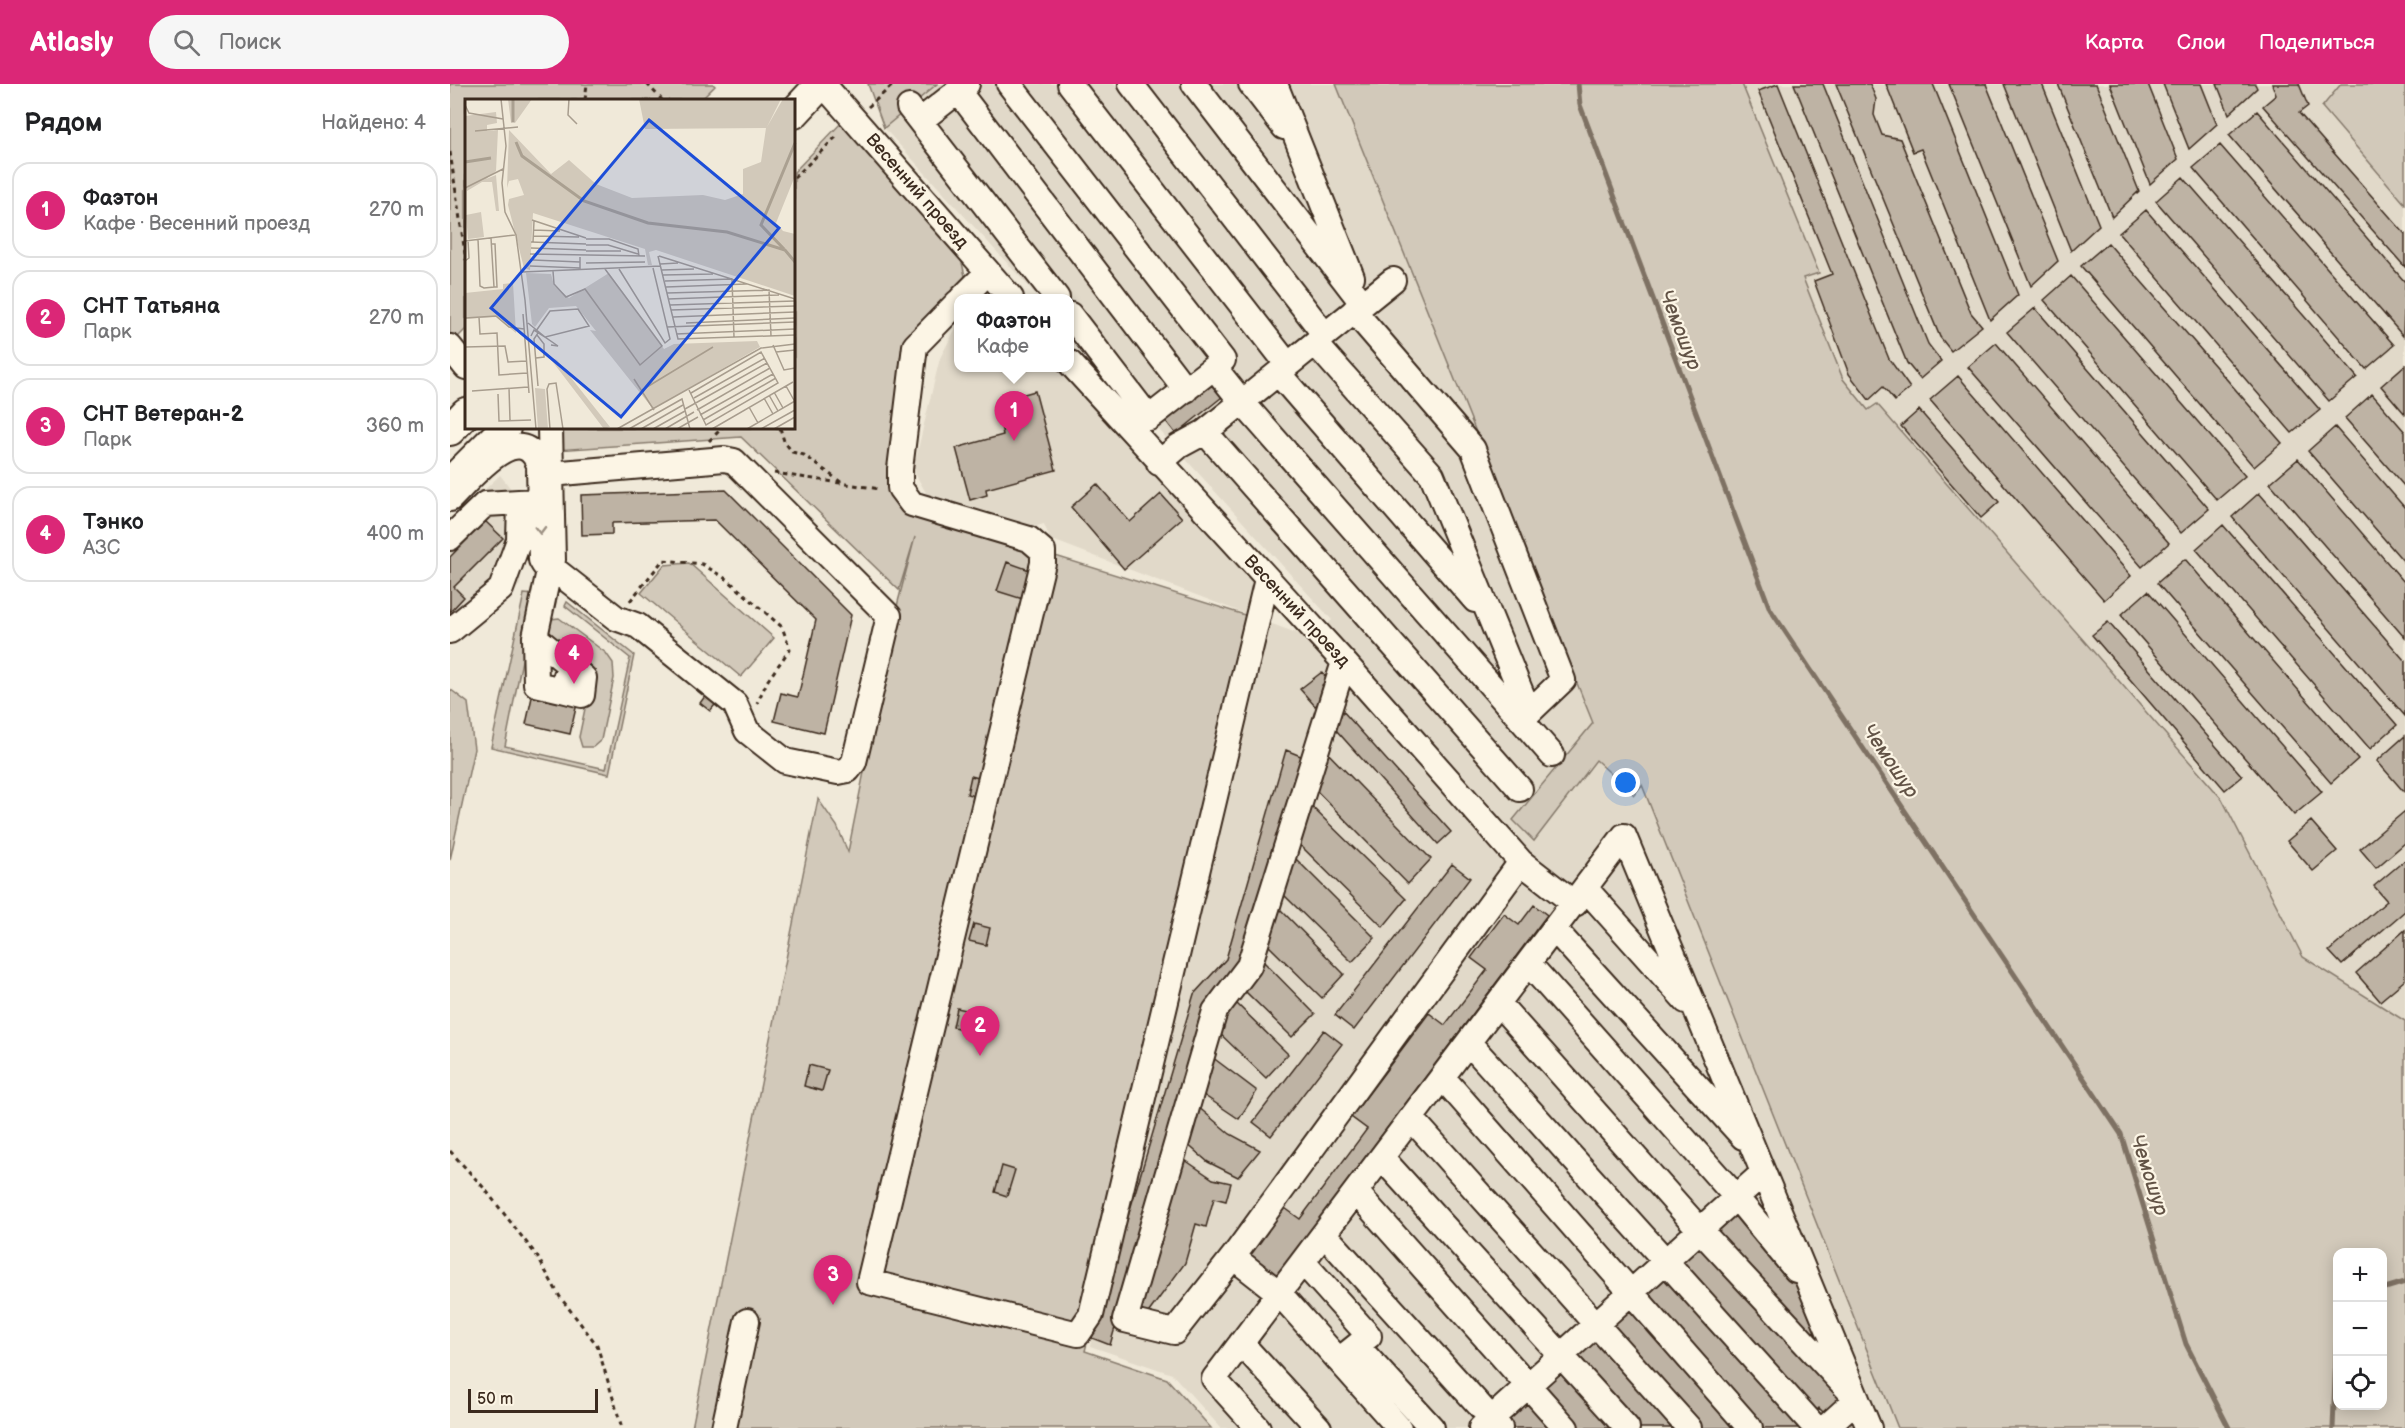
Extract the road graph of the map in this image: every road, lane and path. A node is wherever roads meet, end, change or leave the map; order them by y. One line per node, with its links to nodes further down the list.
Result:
1 (587, 84): 11 (path)
2 (647, 84): 12 (path)
3 (822, 84): 13 (main road); 19 (street, Весенний проезд)
4 (1009, 84): 31 (street)
5 (1070, 84): 32 (street)
6 (1131, 84): 27 (street)
7 (1194, 84): 25 (street)
8 (1251, 84): 14 (street)
9 (1275, 84): 14 (street)
10 (962, 88): 23 (street); 33 (street)
11 (585, 99)
12 (661, 99)
13 (795, 111)
14 (1302, 151): 25 (street)
15 (450, 152): 16 (path)
16 (461, 232): 17 (path); 18 (path)
17 (465, 234)
18 (465, 254)
19 (988, 272): 21 (street); 22 (street, Весенний проезд)
20 (1393, 280): 25 (street)
21 (966, 294)
22 (1007, 294)
23 (1054, 294)
24 (954, 306): 46 (street)
25 (1358, 308): 27 (street); 57 (street)
26 (1074, 320): 33 (street)
27 (1320, 339): 32 (street); 53 (street)
28 (450, 347): 29 (street)
29 (465, 366)
30 (1074, 367): 41 (street, Весенний проезд)
31 (1215, 367): 33 (street); 34 (street)
32 (1283, 369): 34 (street); 53 (street)
33 (1186, 390)
34 (1242, 402): 40 (street); 57 (street)
35 (465, 414): 39 (main road)
36 (504, 429): 44 (main road)
37 (550, 429): 43 (street)
38 (780, 429): 45 (path)
39 (450, 430)
40 (1205, 432): 41 (street); 60 (street)
41 (1159, 463): 51 (street, Весенний проезд)
42 (742, 467): 43 (street); 45 (path); 58 (street)
43 (545, 475): 47 (street); 48 (street); 50 (street)
44 (450, 483)
45 (844, 484): 46 (path)
46 (900, 488): 51 (street)
47 (450, 499)
48 (530, 502): 49 (street); 50 (street, one-way to 50); 54 (street)
49 (450, 538)
50 (550, 566): 55 (street); 58 (street)
51 (1267, 579): 56 (street, Весенний проезд)
52 (623, 609): 58 (path)
53 (1490, 616): 57 (street)
54 (450, 631)
55 (535, 637): 55 (street)
56 (1344, 662): 61 (street, Весенний проезд); 78 (street)
57 (1525, 716): 59 (street)
58 (747, 731)
59 (1552, 755)
60 (1520, 789)
61 (1521, 862): 62 (street, Весенний проезд); 78 (street)
62 (1580, 896): 63 (street); 66 (street, Весенний проезд); 66 (street)
63 (1555, 930): 64 (street); 70 (street)
64 (1529, 964): 65 (street); 75 (street)
65 (1499, 1004): 67 (street); 76 (street)
66 (1698, 1016): 70 (street)
67 (1469, 1043): 68 (street); 79 (street)
68 (1443, 1078): 69 (street); 82 (street)
69 (1412, 1119): 72 (street); 85 (street)
70 (1754, 1150): 73 (street)
71 (450, 1151): 93 (path)
72 (1382, 1158): 74 (street); 88 (street)
73 (1763, 1173): 75 (street); 81 (street)
74 (1356, 1192): 77 (street); 89 (street)
75 (1736, 1197): 76 (street); 81 (street)
76 (1700, 1230): 79 (street); 90 (street)
77 (1324, 1234): 80 (street); 91 (street)
78 (1233, 1257): 83 (street)
79 (1667, 1260): 82 (street); 102 (street)
80 (1303, 1262): 83 (street); 87 (street)
81 (1811, 1289): 90 (street)
82 (1632, 1292): 85 (street); 101 (street)
83 (1279, 1293): 86 (street); 87 (street)
84 (747, 1321): 92 (street)
85 (1596, 1324): 88 (street); 100 (street)
86 (1241, 1343): 94 (street); 95 (street)
87 (1348, 1353): 96 (street); 97 (street)
88 (1562, 1355): 89 (street); 99 (street)
89 (1528, 1385): 91 (street); 98 (street)
90 (1857, 1399): 103 (street); 104 (street)
91 (1491, 1425)
92 (728, 1427)
93 (622, 1428)
94 (1258, 1428)
95 (1319, 1428)
96 (1399, 1428)
97 (1431, 1428)
98 (1566, 1428)
99 (1628, 1428)
100 (1689, 1428)
101 (1750, 1428)
102 (1816, 1428)
103 (1826, 1428)
104 (1869, 1428)

